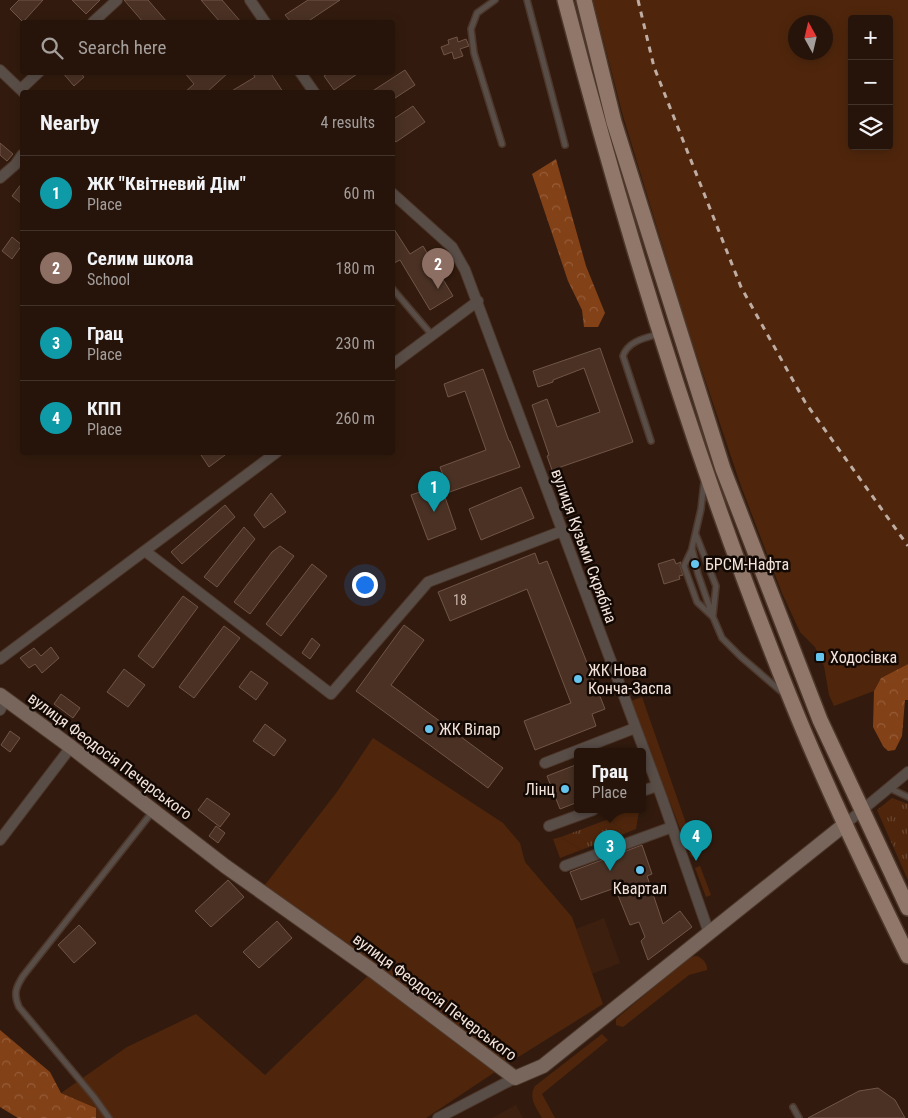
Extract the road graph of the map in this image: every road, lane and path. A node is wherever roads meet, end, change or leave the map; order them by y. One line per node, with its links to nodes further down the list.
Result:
1 (117, 0): 7 (street)
2 (250, 0): 8 (street)
3 (495, 0): 15 (lane)
4 (527, 0): 16 (lane)
5 (565, 0): 22 (main road)
6 (584, 0): 48 (main road)
7 (95, 20)
8 (265, 20)
9 (0, 70): 12 (street)
10 (36, 75): 13 (street)
11 (302, 75): 14 (street)
12 (21, 90)
13 (23, 90)
14 (313, 90)
15 (502, 144)
16 (565, 145)
17 (20, 158): 18 (street)
18 (0, 178)
19 (395, 196): 21 (street, вулиця Кузьми Скрябіна)
20 (395, 292): 23 (lane)
21 (478, 301): 23 (street); 28 (street, вулиця Кузьми Скрябіна)
22 (659, 334): 25 (lane); 27 (main road)
23 (432, 335): 24 (street)
24 (395, 363)
25 (651, 441)
26 (273, 455): 31 (street)
27 (705, 472): 29 (lane); 34 (main road)
28 (562, 531): 31 (street); 36 (street, вулиця Кузьми Скрябіна)
29 (695, 534): 30 (lane); 32 (lane)
30 (692, 548): 32 (lane); 32 (lane)
31 (145, 551): 33 (street)
32 (713, 617): 34 (lane)
33 (0, 659)
34 (790, 699): 51 (main road)
35 (2, 701): 37 (street, вулиця Феодосія Печерського)
36 (635, 728): 38 (street); 39 (street, вулиця Кузьми Скрябіна)
37 (71, 747): 49 (street, вулиця Феодосія Печерського); 54 (street)
38 (584, 748)
39 (643, 748)
40 (574, 752): 42 (street)
41 (646, 757): 44 (street, вулиця Кузьми Скрябіна)
42 (545, 763)
43 (908, 772): 45 (street)
44 (657, 786): 46 (street); 53 (street, вулиця Кузьми Скрябіна)
45 (888, 788): 47 (lane); 48 (street)
46 (646, 790)
47 (908, 797)
48 (862, 810): 51 (street); 56 (main road)
49 (154, 811): 59 (street, вулиця Феодосія Печерського); 61 (lane)
50 (585, 813): 52 (street)
51 (844, 825): 57 (street, вулиця Феодосія Печерського); 58 (main road)
52 (549, 826)
53 (672, 827): 55 (street); 57 (street, вулиця Кузьми Скрябіна)
54 (0, 840)
55 (566, 866)
56 (908, 908)
57 (709, 933): 59 (street, вулиця Феодосія Печерського)
58 (908, 956)
59 (515, 1078): 62 (street)
60 (793, 1107): 63 (lane)
61 (109, 1118)
62 (438, 1118)
63 (799, 1118)

